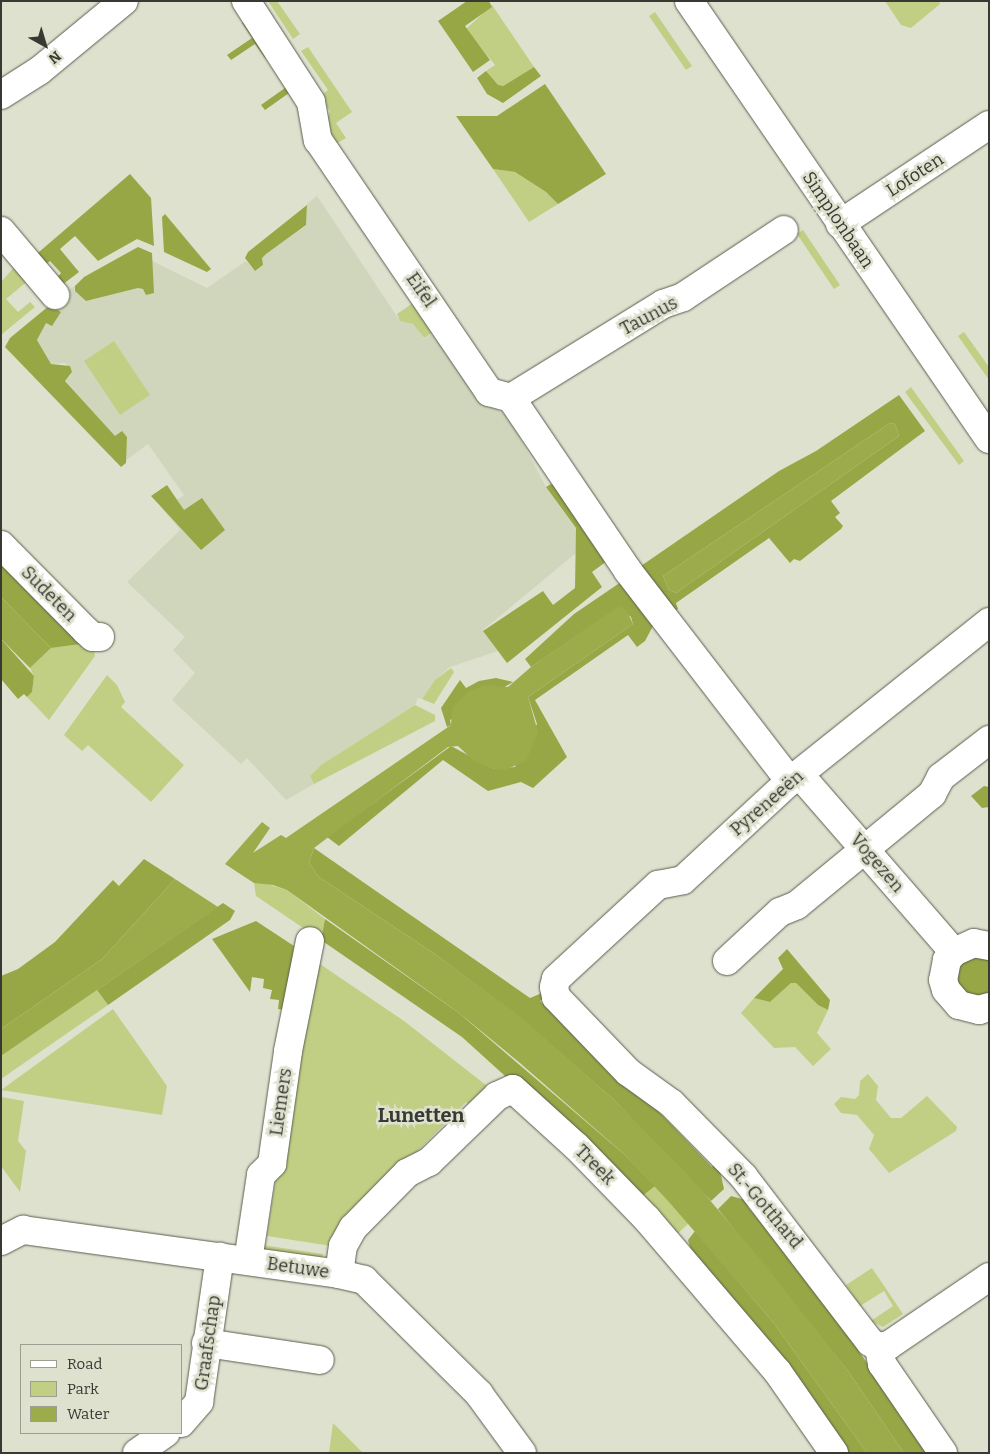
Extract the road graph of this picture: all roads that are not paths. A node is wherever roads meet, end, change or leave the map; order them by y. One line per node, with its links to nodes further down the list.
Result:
1 (124, 1): 4 (street)
2 (246, 1): 10 (street, Eifel)
3 (689, 1): 6 (street, Simplonbaan)
4 (6, 82)
5 (989, 125): 6 (street, Lofoten)
6 (840, 224): 11 (street, Simplonbaan)
7 (784, 230): 10 (street, Taunus)
8 (1, 231): 9 (street)
9 (55, 295)
10 (511, 398): 16 (street, Vogezen)
11 (989, 439)
12 (1, 546): 14 (street, Sudeten)
13 (989, 622): 16 (street, Pyreneeën)
14 (100, 637)
15 (989, 740): 17 (street)
16 (794, 778): 17 (street, Vogezen); 22 (street, Pyreneeën)
17 (871, 856): 20 (street, Vogezen); 21 (street)
18 (310, 941): 26 (street, Liemers)
19 (989, 946): 20 (street)
20 (954, 952): 23 (street)
21 (727, 961)
22 (554, 987): 30 (street, St.-Gotthard)
23 (989, 1007)
24 (1, 1241): 25 (street, Betuwe)
25 (220, 1257): 26 (street, Betuwe); 29 (street, Graafschap)
26 (248, 1261): 27 (street, Betuwe)
27 (339, 1274): 35 (street, Betuwe); 36 (street, Treek)
28 (989, 1277): 30 (street)
29 (206, 1343): 31 (street); 32 (street, Graafschap)
30 (879, 1347): 37 (street, St.-Gotthard)
31 (320, 1360)
32 (182, 1422)
33 (165, 1434): 34 (street)
34 (137, 1453)
35 (522, 1453)
36 (834, 1453)
37 (943, 1453)

